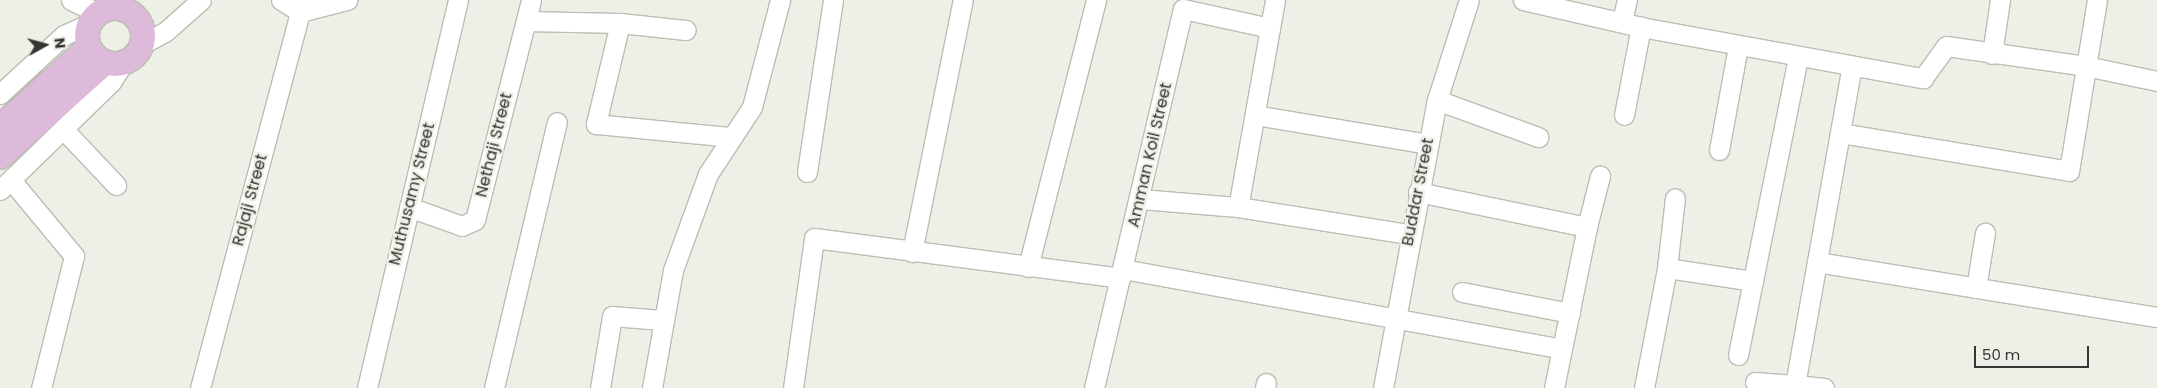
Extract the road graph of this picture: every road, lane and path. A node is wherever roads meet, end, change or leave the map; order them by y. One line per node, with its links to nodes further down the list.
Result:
1 (71, 0): 19 (street)
2 (201, 0): 26 (street)
3 (282, 0): 18 (street)
4 (347, 0): 18 (street)
5 (458, 0): 54 (street, Muthusamy Street)
6 (531, 0): 20 (street, Nethaji Street)
7 (780, 0): 43 (street)
8 (833, 0): 47 (street)
9 (963, 0): 59 (street)
10 (1096, 0): 61 (street)
11 (1275, 0): 24 (street)
12 (1469, 0): 35 (street, Buddar Street)
13 (1523, 0): 17 (street)
14 (1627, 0): 21 (street)
15 (2000, 0): 28 (street)
16 (2097, 0): 32 (street)
17 (1569, 5): 21 (street)
18 (304, 6): 76 (street, Rajaji Street)
19 (102, 11): 26 (main road); 29 (main road); 34 (street)
20 (526, 21): 22 (street); 54 (street, Nethaji Street)
21 (1622, 21): 23 (street)
22 (620, 23): 25 (street); 43 (street)
23 (1641, 27): 27 (street); 37 (street)
24 (1270, 28): 36 (street); 53 (street, Amman Koil Street)
25 (686, 30)
26 (142, 44): 29 (main road)
27 (1738, 46): 30 (street); 45 (street)
28 (1992, 54): 31 (street); 32 (street)
29 (106, 57): 39 (main road); 40 (street); 46 (main road)
30 (1798, 57): 31 (street); 64 (street)
31 (1852, 66): 41 (street)
32 (2086, 66): 33 (street); 41 (street)
33 (2157, 81)
34 (0, 94)
35 (1436, 100): 42 (street); 44 (street, Buddar Street)
36 (1254, 115): 44 (street); 55 (street)
37 (1624, 115)
38 (557, 122): 78 (street)
39 (0, 128)
40 (64, 130): 49 (street); 50 (street)
41 (1840, 133): 60 (street)
42 (1538, 137)
43 (730, 138): 70 (street)
44 (1428, 144): 51 (street, Buddar Street)
45 (1719, 150)
46 (0, 157)
47 (808, 172)
48 (1600, 176): 56 (street)
49 (6, 185): 75 (street)
50 (116, 185)
51 (1418, 192): 56 (street); 57 (street, Buddar Street)
52 (1675, 198): 62 (street)
53 (1140, 199): 55 (street); 63 (street, Amman Koil Street)
54 (409, 208): 77 (street, Muthusamy Street)
55 (1238, 208): 57 (street)
56 (1587, 227): 67 (street)
57 (1410, 234): 69 (street, Buddar Street)
58 (1985, 234): 65 (street)
59 (912, 252): 61 (street); 81 (street)
60 (1817, 262): 65 (street); 74 (street)
61 (1028, 267): 63 (street)
62 (1666, 268): 64 (street); 85 (street)
63 (1122, 273): 69 (street); 82 (street, Amman Koil Street)
64 (1753, 281): 72 (street)
65 (1976, 288): 68 (street)
66 (1462, 292): 67 (street)
67 (1570, 314): 71 (street)
68 (2157, 317)
69 (1395, 318): 71 (street); 83 (street, Buddar Street)
70 (662, 320): 79 (street); 80 (street)
71 (1562, 349): 84 (street)
72 (1738, 355)
73 (1755, 382): 74 (street)
74 (1794, 385): 86 (street)
75 (41, 388)
76 (200, 388)
77 (367, 388)
78 (494, 388)
79 (600, 388)
80 (652, 388)
81 (793, 388)
82 (1094, 388)
83 (1384, 388)
84 (1554, 388)
85 (1644, 388)
86 (1824, 388)

